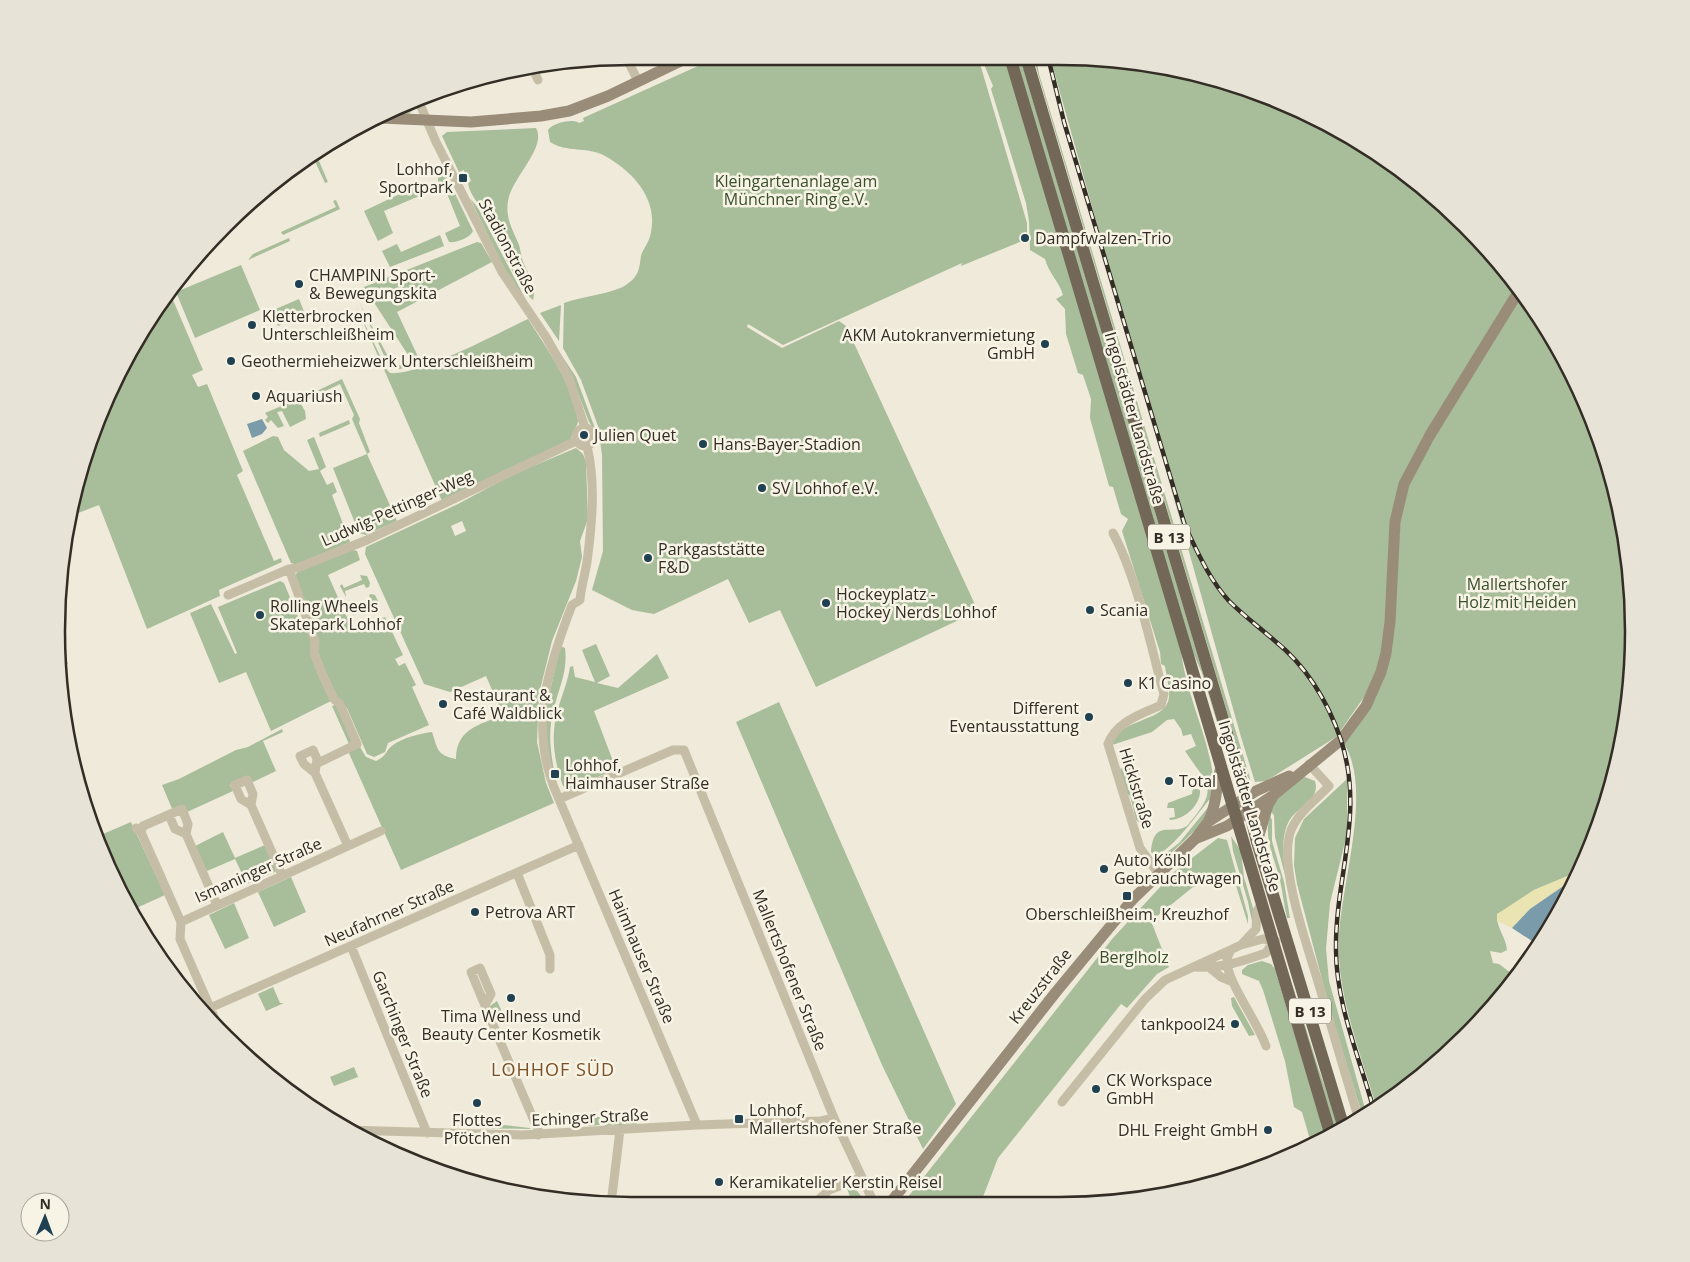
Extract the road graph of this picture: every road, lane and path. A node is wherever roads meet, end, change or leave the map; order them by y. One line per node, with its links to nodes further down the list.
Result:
1 (630, 65): 7 (street)
2 (672, 65): 7 (main road)
3 (1012, 65): 20 (main road, Ingolstädter Landstraße / B 13)
4 (1028, 65): 23 (main road, Ingolstädter Landstraße / B 13)
5 (535, 74): 6 (street)
6 (538, 80)
7 (638, 81): 12 (main road)
8 (421, 106): 12 (street, Stadionstraße)
9 (406, 112): 11 (street)
10 (390, 119): 11 (main road)
11 (399, 120): 12 (main road)
12 (428, 122): 14 (street, Stadionstraße)
13 (1515, 296): 21 (main road)
14 (585, 428): 15 (street); 16 (street, Stadionstraße)
15 (576, 441): 16 (street); 18 (street, Ludwig-Pettinger-Weg)
16 (587, 446): 24 (street, Stadionstraße)
17 (1113, 533): 38 (street, Hicklstraße)
18 (289, 569): 19 (street, Ludwig-Pettinger-Weg); 36 (street, Ismaninger Straße)
19 (228, 595)
20 (1221, 767): 26 (main road, Ingolstädter Landstraße / B 13); 30 (main road, Kreuzstraße)
21 (1305, 768): 22 (main road, Kreuzstraße); 23 (main road, Kreuzstraße); 58 (street, Ingolstädter Landstraße)
22 (1275, 794): 27 (main road, Kreuzstraße); 34 (main road)
23 (1246, 797): 26 (main road, Kreuzstraße); 27 (main road, Ingolstädter Landstraße / B 13)
24 (559, 800): 35 (street, Haimhauser Straße); 59 (street, Mallertshofener Straße)
25 (251, 805): 39 (street)
26 (1232, 805): 29 (main road, Ingolstädter Landstraße / B 13); 30 (main road, Kreuzstraße)
27 (1249, 811): 29 (main road, Kreuzstraße); 34 (main road, Ingolstädter Landstraße / B 13)
28 (169, 815): 32 (street); 32 (street); 42 (street)
29 (1236, 820): 33 (main road, Kreuzstraße); 40 (main road, Ingolstädter Landstraße / B 13)
30 (1208, 822): 33 (main road, Kreuzstraße)
31 (381, 831): 36 (street, Ismaninger Straße)
32 (186, 834): 41 (street)
33 (1195, 839): 38 (main road, Kreuzstraße)
34 (1258, 842): 43 (main road, Ingolstädter Landstraße / B 13)
35 (579, 845): 37 (street, Neufahrner Straße); 61 (street, Haimhauser Straße)
36 (348, 846): 39 (street, Ismaninger Straße)
37 (517, 873): 46 (street, Neufahrner Straße); 52 (street)
38 (1158, 873): 67 (main road, Kreuzstraße)
39 (282, 876): 41 (street, Ismaninger Straße)
40 (1262, 903): 44 (main road, Ingolstädter Landstraße / B 13); 45 (street)
41 (217, 905): 42 (street, Ismaninger Straße)
42 (181, 922): 55 (street)
43 (1288, 937): 44 (street); 60 (main road, Ingolstädter Landstraße / B 13)
44 (1273, 942): 45 (street); 49 (street); 62 (main road, Ingolstädter Landstraße / B 13)
45 (1241, 945): 47 (street)
46 (350, 946): 55 (street, Neufahrner Straße); 65 (street, Garchinger Straße)
47 (1231, 950): 48 (street); 49 (street)
48 (1210, 958): 50 (street); 51 (street)
49 (1227, 965): 51 (street); 53 (street)
50 (1196, 967): 51 (street); 57 (street)
51 (1210, 968): 53 (street)
52 (550, 969)
53 (1233, 982): 56 (street)
54 (485, 1005): 66 (street)
55 (210, 1008)
56 (1266, 1046)
57 (1062, 1102)
58 (1357, 1112)
59 (834, 1118): 61 (street, Echinger Straße); 68 (street, Mallertshofener Straße)
60 (1343, 1121)
61 (697, 1125): 64 (street, Echinger Straße)
62 (1329, 1128)
63 (365, 1130): 65 (street, Echinger Straße)
64 (620, 1130): 66 (street, Echinger Straße); 69 (street)
65 (428, 1132): 66 (street, Echinger Straße)
66 (538, 1135)
67 (922, 1164): 72 (main road, Kreuzstraße); 73 (main road, Kreuzstraße)
68 (860, 1178): 70 (street); 71 (street, Mallertshofener Straße)
69 (612, 1196)
70 (821, 1197)
71 (871, 1197)
72 (894, 1197)
73 (900, 1197)

